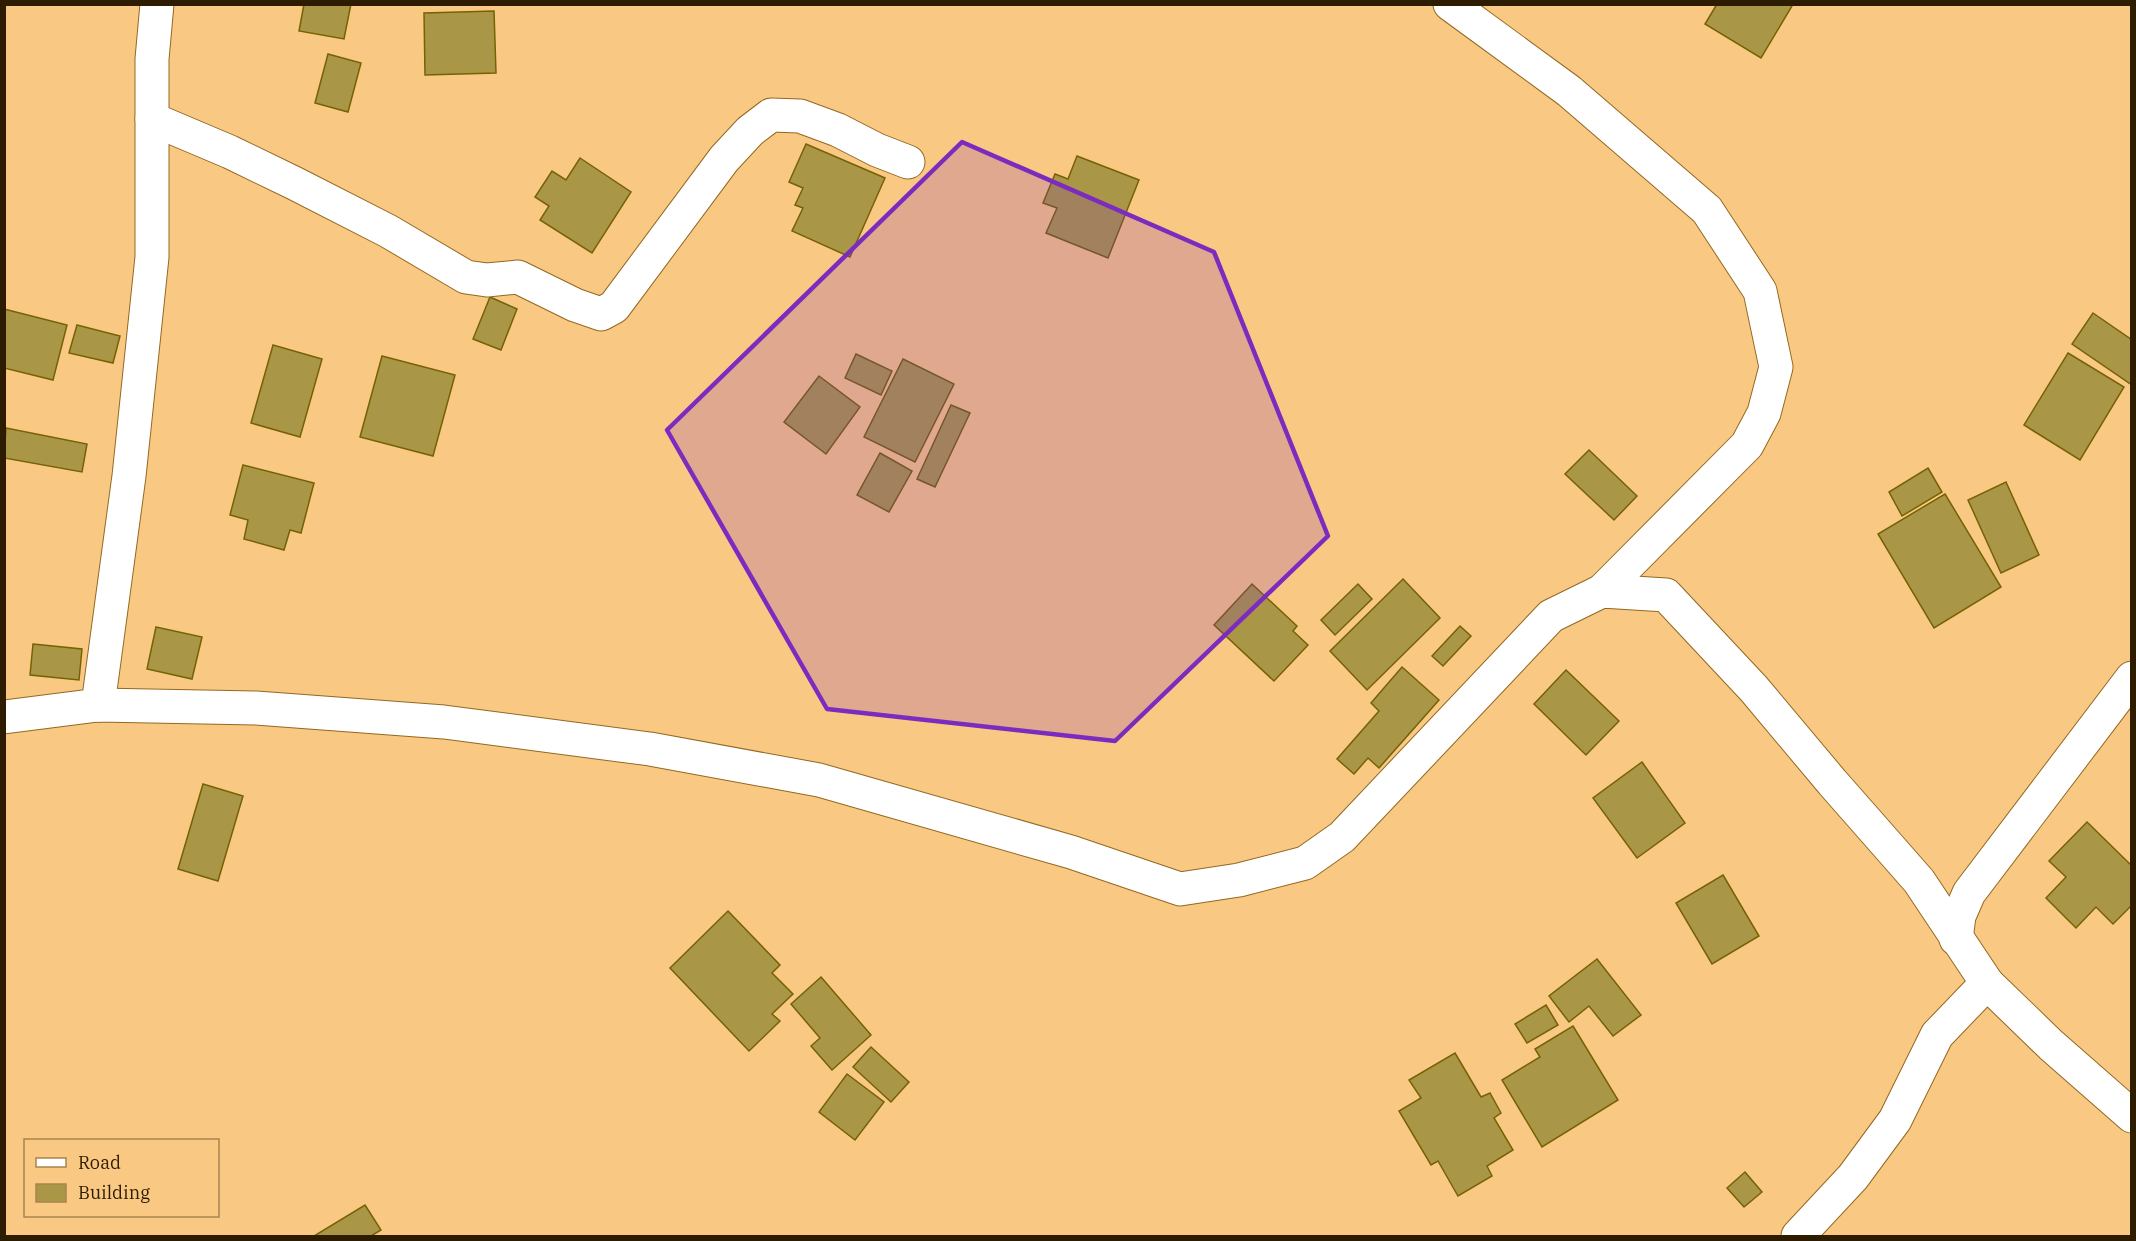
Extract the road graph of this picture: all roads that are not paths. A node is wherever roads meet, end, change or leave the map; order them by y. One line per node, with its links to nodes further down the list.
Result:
1 (157, 4): 3 (street)
2 (1450, 4): 5 (street)
3 (152, 119): 4 (street); 7 (street)
4 (908, 162)
5 (1602, 591): 7 (street); 9 (street)
6 (2132, 678): 9 (street)
7 (98, 705): 8 (street)
8 (4, 717)
9 (1956, 939): 10 (street)
10 (1987, 983): 11 (street); 12 (street)
11 (2132, 1116)
12 (1798, 1236)

